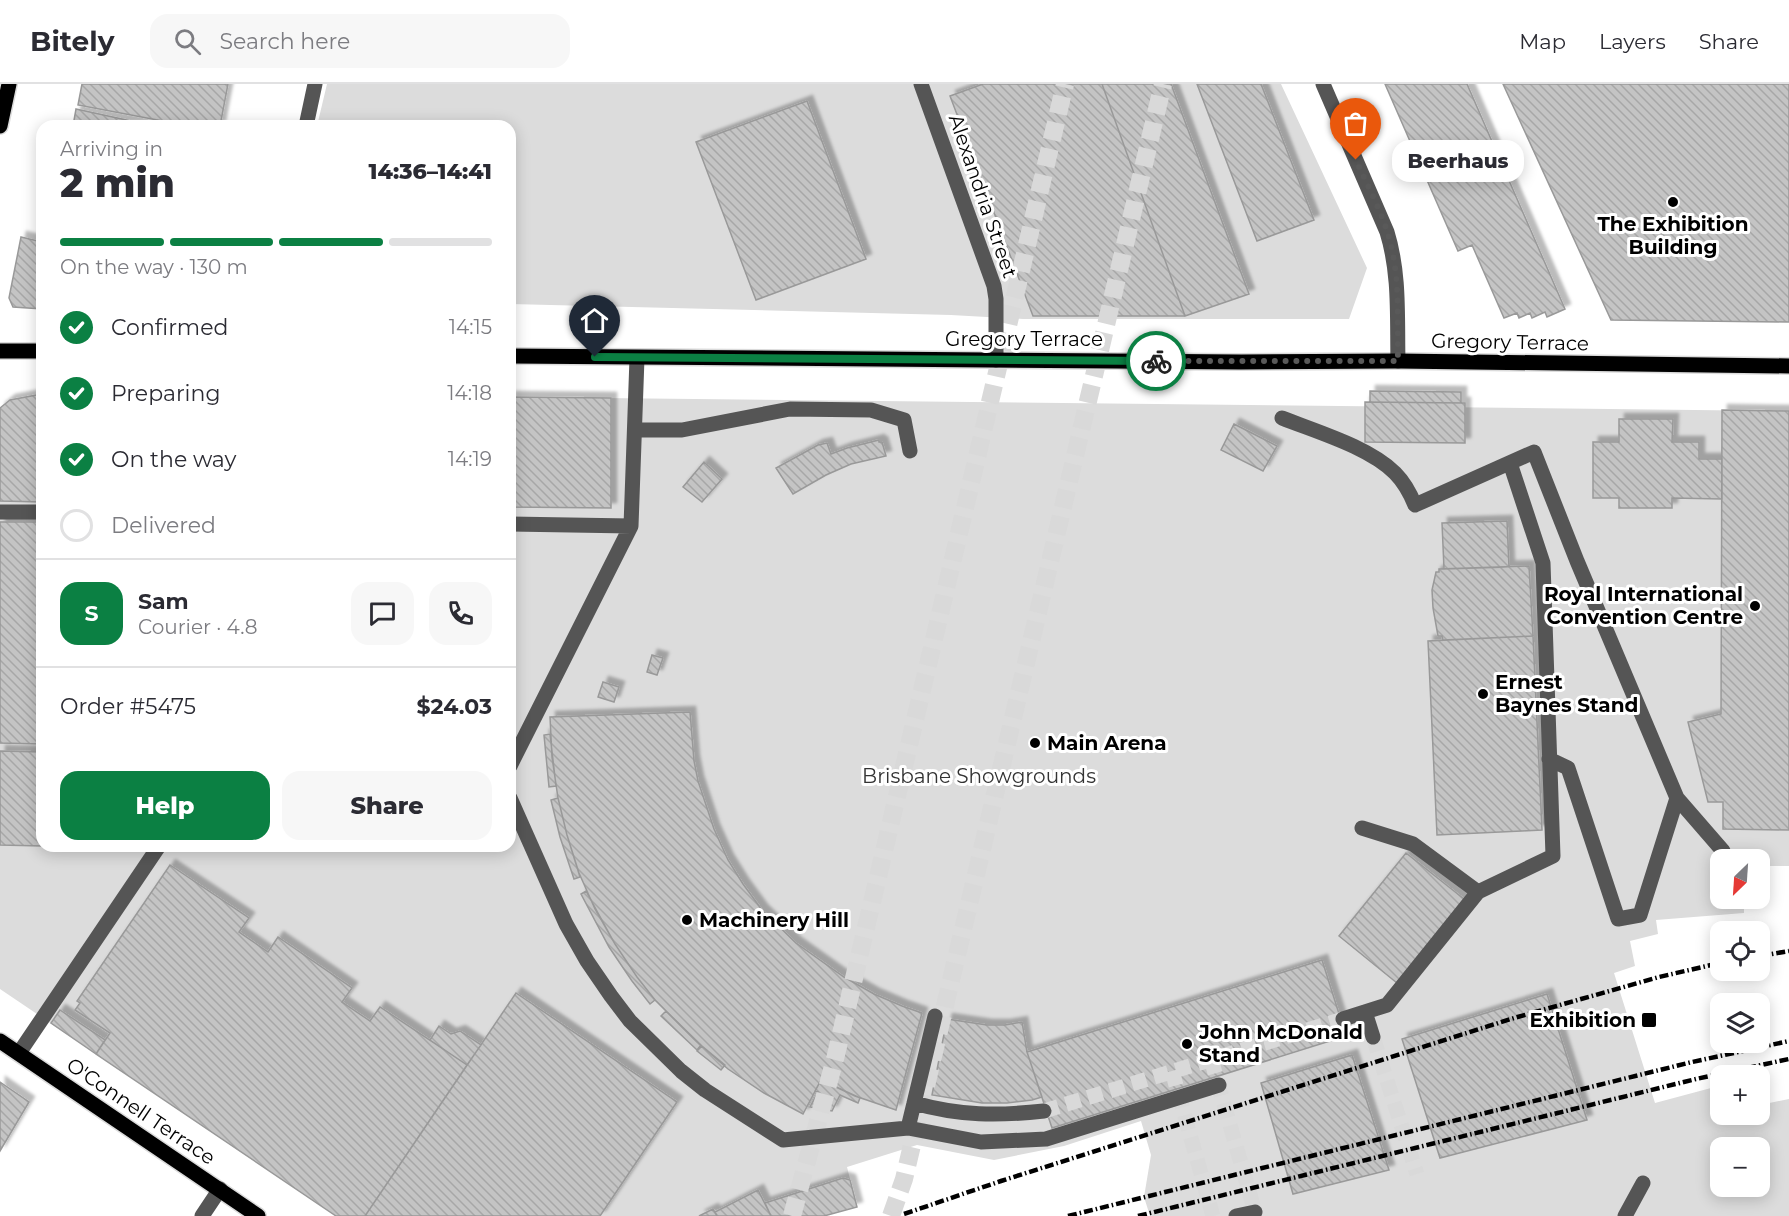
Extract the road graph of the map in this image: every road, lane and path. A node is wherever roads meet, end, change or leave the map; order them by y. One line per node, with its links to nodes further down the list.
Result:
1 (9, 84): 6 (main road)
2 (315, 84): 5 (street)
3 (921, 84): 11 (street, Alexandria Street)
4 (1323, 84): 12 (street)
5 (307, 120)
6 (0, 126)
7 (0, 351): 8 (main road)
8 (36, 351)
9 (516, 356): 10 (main road, Gregory Terrace)
10 (637, 358): 11 (main road, Gregory Terrace); 15 (street)
11 (996, 360): 12 (main road, Gregory Terrace)
12 (1398, 361): 13 (main road, Gregory Terrace)
13 (1789, 366)
14 (1282, 418): 17 (street)
15 (636, 430): 16 (street); 21 (street)
16 (910, 452)
17 (1510, 463): 23 (street); 24 (street)
18 (0, 512): 19 (street)
19 (36, 512)
20 (516, 524): 21 (street)
21 (631, 526): 22 (street)
22 (516, 754)
23 (1549, 759): 24 (street); 29 (street)
24 (1677, 798): 27 (street)
25 (516, 812): 39 (street)
26 (1362, 828): 29 (street)
27 (1722, 849)
28 (155, 852): 35 (street)
29 (1478, 892): 30 (street)
30 (1365, 1012): 32 (street); 33 (street)
31 (935, 1016): 37 (street)
32 (1343, 1019)
33 (1373, 1037)
34 (0, 1041): 35 (main road, O'Connell Terrace)
35 (18, 1053): 41 (main road, O'Connell Terrace)
36 (1219, 1085): 39 (street)
37 (914, 1103): 38 (street); 39 (street)
38 (1044, 1111)
39 (908, 1128)
40 (1643, 1183): 46 (street)
41 (220, 1189): 43 (street); 44 (main road, O'Connell Terrace)
42 (1255, 1212): 45 (street)
43 (202, 1216)
44 (258, 1216)
45 (1236, 1216)
46 (1625, 1216)

